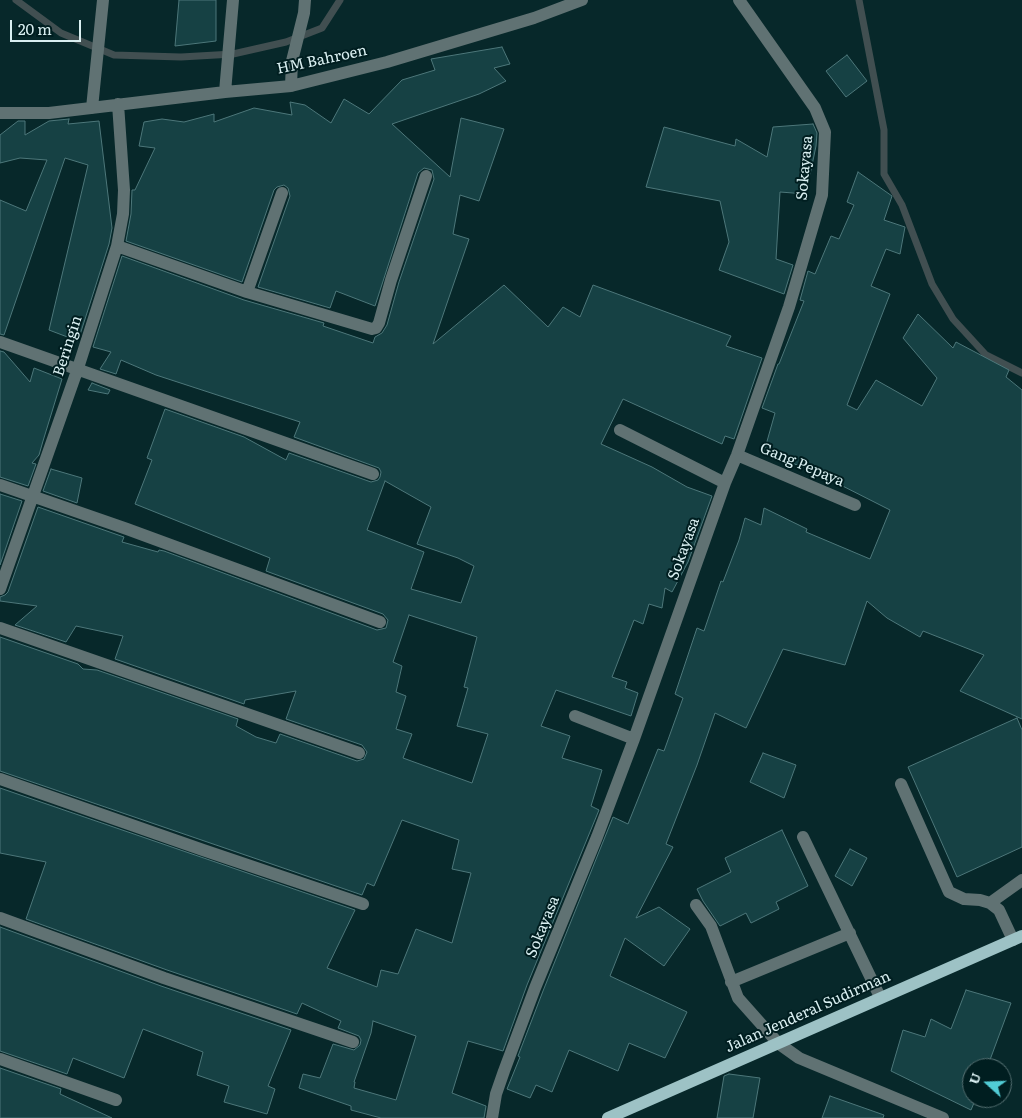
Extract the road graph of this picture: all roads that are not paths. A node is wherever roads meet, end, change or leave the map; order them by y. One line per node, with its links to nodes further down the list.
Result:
1 (103, 0): 9 (street)
2 (582, 0): 6 (street, HM Bahroen)
3 (739, 0): 18 (street, Sokayasa)
4 (232, 6): 7 (street)
5 (305, 6): 6 (street)
6 (291, 86): 7 (street, HM Bahroen)
7 (225, 92): 8 (street, HM Bahroen)
8 (118, 104): 9 (street, HM Bahroen); 13 (street, Beringin)
9 (92, 108): 10 (street, HM Bahroen)
10 (0, 113)
11 (426, 176): 14 (street)
12 (282, 193): 14 (street)
13 (118, 246): 14 (street); 16 (street, Beringin)
14 (247, 292)
15 (0, 342): 16 (street)
16 (78, 368): 19 (street); 22 (street, Beringin)
17 (620, 430): 20 (street)
18 (737, 455): 20 (street, Sokayasa); 23 (street, Gang Pepaya)
19 (373, 474)
20 (725, 483): 28 (street, Sokayasa)
21 (0, 485): 22 (street)
22 (34, 497): 24 (street, Beringin); 25 (street)
23 (855, 504)
24 (0, 589)
25 (380, 622)
26 (0, 628): 29 (street)
27 (575, 716): 28 (street)
28 (634, 739): 46 (street, Sokayasa)
29 (359, 752)
30 (0, 779): 35 (street)
31 (901, 784): 34 (street)
32 (803, 837): 38 (street)
33 (1022, 880): 34 (street)
34 (990, 903): 39 (street)
35 (363, 904)
36 (696, 905): 40 (street)
37 (0, 918): 42 (street)
38 (850, 933): 40 (street); 41 (street)
39 (1018, 938): 41 (main road, Jalan Jenderal Sudirman)
40 (731, 982): 43 (street)
41 (880, 998): 43 (main road, Jalan Jenderal Sudirman)
42 (353, 1042)
43 (778, 1043): 47 (main road, Jalan Jenderal Sudirman); 48 (street)
44 (0, 1059): 45 (street)
45 (116, 1100)
46 (492, 1118)
47 (608, 1118)
48 (943, 1118)

